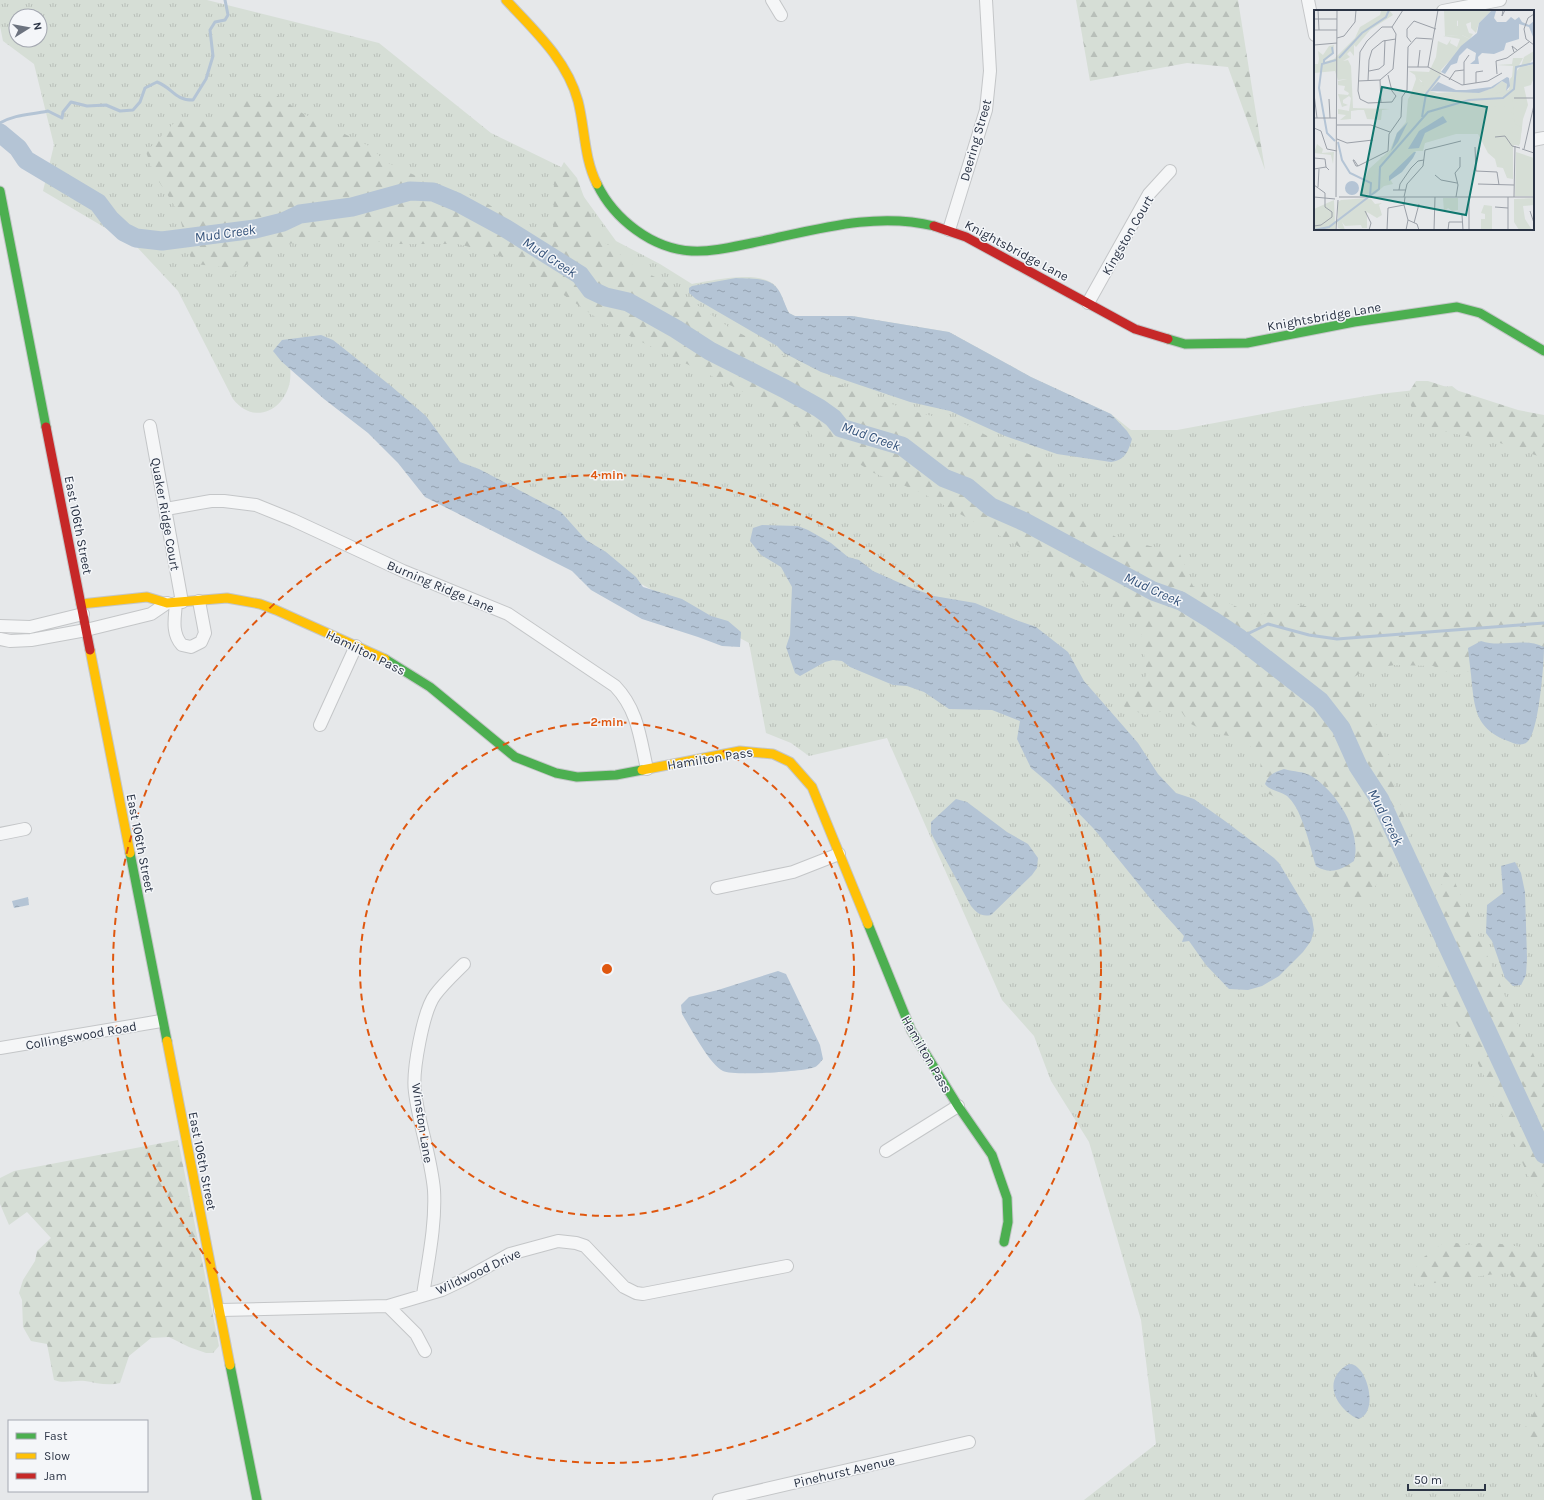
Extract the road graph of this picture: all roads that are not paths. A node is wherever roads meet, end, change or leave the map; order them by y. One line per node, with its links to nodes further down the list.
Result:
1 (506, 0): 14 (street, Knightsbridge Lane)
2 (772, 0): 8 (street)
3 (986, 0): 14 (street, Deering Street)
4 (1308, 0): 9 (street)
5 (1500, 0): 6 (street)
6 (1472, 3): 7 (street)
7 (1447, 10)
8 (781, 15)
9 (1314, 30)
10 (1544, 138): 11 (street)
11 (1534, 140)
12 (1170, 171): 15 (street, Kingston Court)
13 (0, 191): 21 (street, East 106th Street)
14 (949, 230): 15 (street, Knightsbridge Lane)
15 (1088, 302): 16 (street, Knightsbridge Lane)
16 (1544, 351)
17 (150, 426): 18 (street, Quaker Ridge Court)
18 (166, 509): 20 (street, Quaker Ridge Court); 27 (street, Burning Ridge Lane)
19 (199, 601): 20 (street, Hamilton Pass); 20 (street, Quaker Ridge Court); 25 (street, Hamilton Pass)
20 (175, 603): 21 (street, Hamilton Pass); 23 (street)
21 (82, 609): 22 (street); 23 (street, East 106th Street)
22 (0, 626)
23 (86, 630): 24 (street); 33 (street, East 106th Street)
24 (0, 639)
25 (356, 646): 26 (street); 27 (street, Hamilton Pass)
26 (320, 725)
27 (647, 769): 30 (street, Hamilton Pass)
28 (25, 829): 29 (street)
29 (0, 834)
30 (839, 854): 31 (street); 35 (street, Hamilton Pass)
31 (717, 888)
32 (464, 964): 39 (street, Winston Lane)
33 (161, 1021): 34 (street, Collingswood Road); 41 (street, East 106th Street)
34 (0, 1048)
35 (958, 1106): 36 (street); 37 (street, Hamilton Pass)
36 (886, 1151)
37 (1004, 1242)
38 (787, 1266): 39 (street, Wildwood Drive)
39 (423, 1296): 40 (street, Wildwood Drive)
40 (388, 1306): 41 (street, Wildwood Drive); 42 (street)
41 (220, 1310): 44 (street, East 106th Street)
42 (425, 1352)
43 (969, 1442): 45 (street, Pinehurst Avenue)
44 (257, 1500)
45 (719, 1500)

